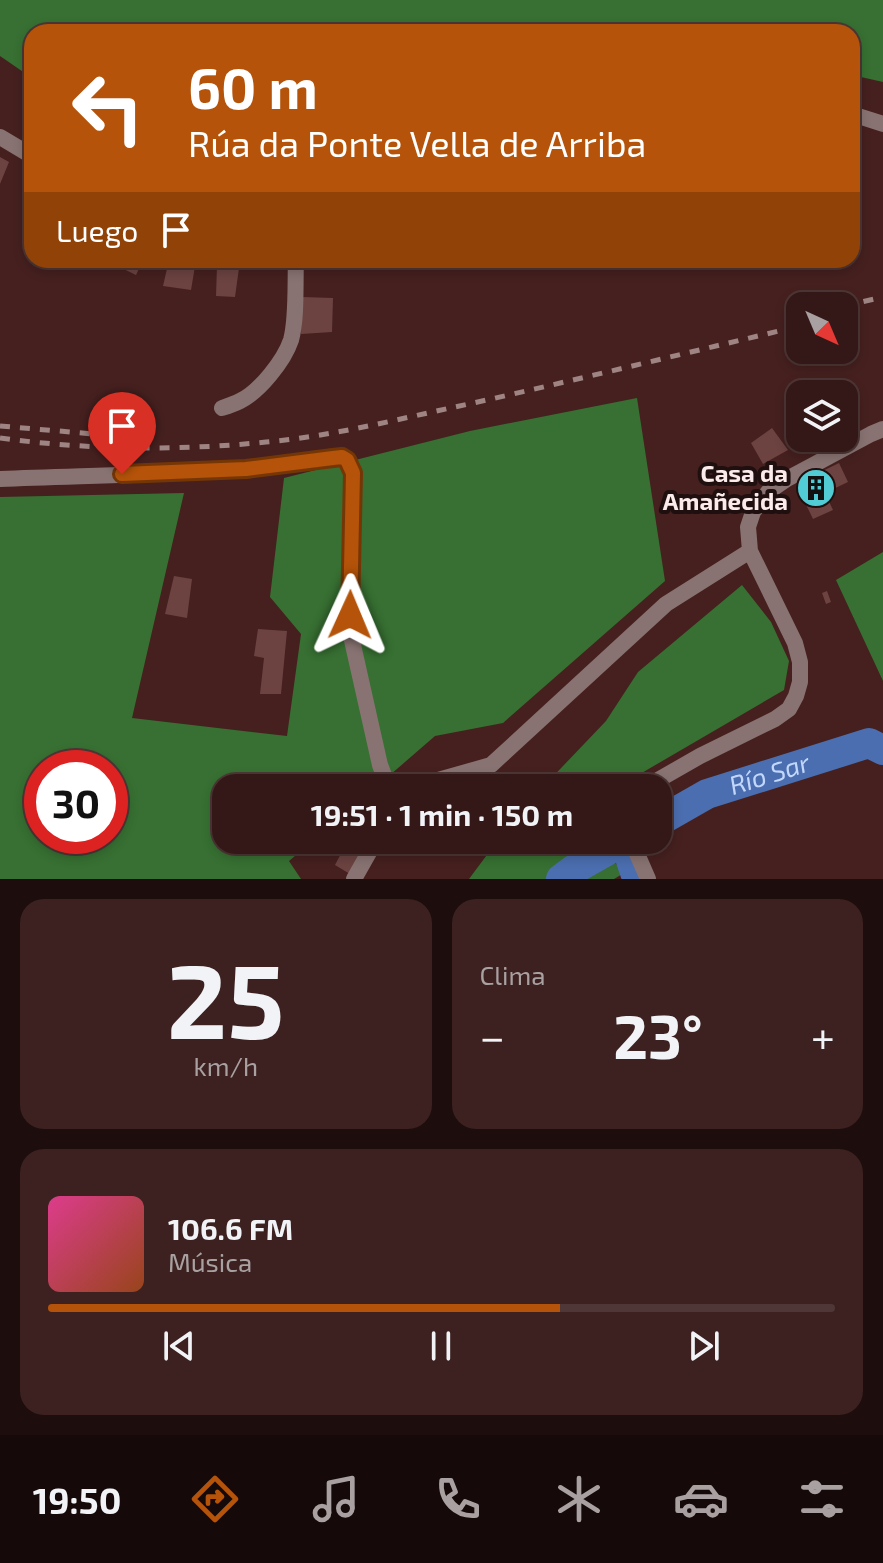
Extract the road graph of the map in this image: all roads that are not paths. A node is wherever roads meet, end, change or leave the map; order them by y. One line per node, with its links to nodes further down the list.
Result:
1 (860, 117): 2 (street)
2 (883, 124)
3 (0, 137): 4 (street)
4 (24, 151)
5 (296, 268): 6 (street)
6 (222, 408)
7 (883, 429): 9 (street)
8 (0, 479): 10 (street)
9 (750, 551): 11 (street); 12 (street)
10 (384, 774)
11 (459, 774)
12 (668, 774)
13 (368, 854): 15 (street)
14 (637, 854): 16 (street)
15 (354, 879)
16 (648, 879)

